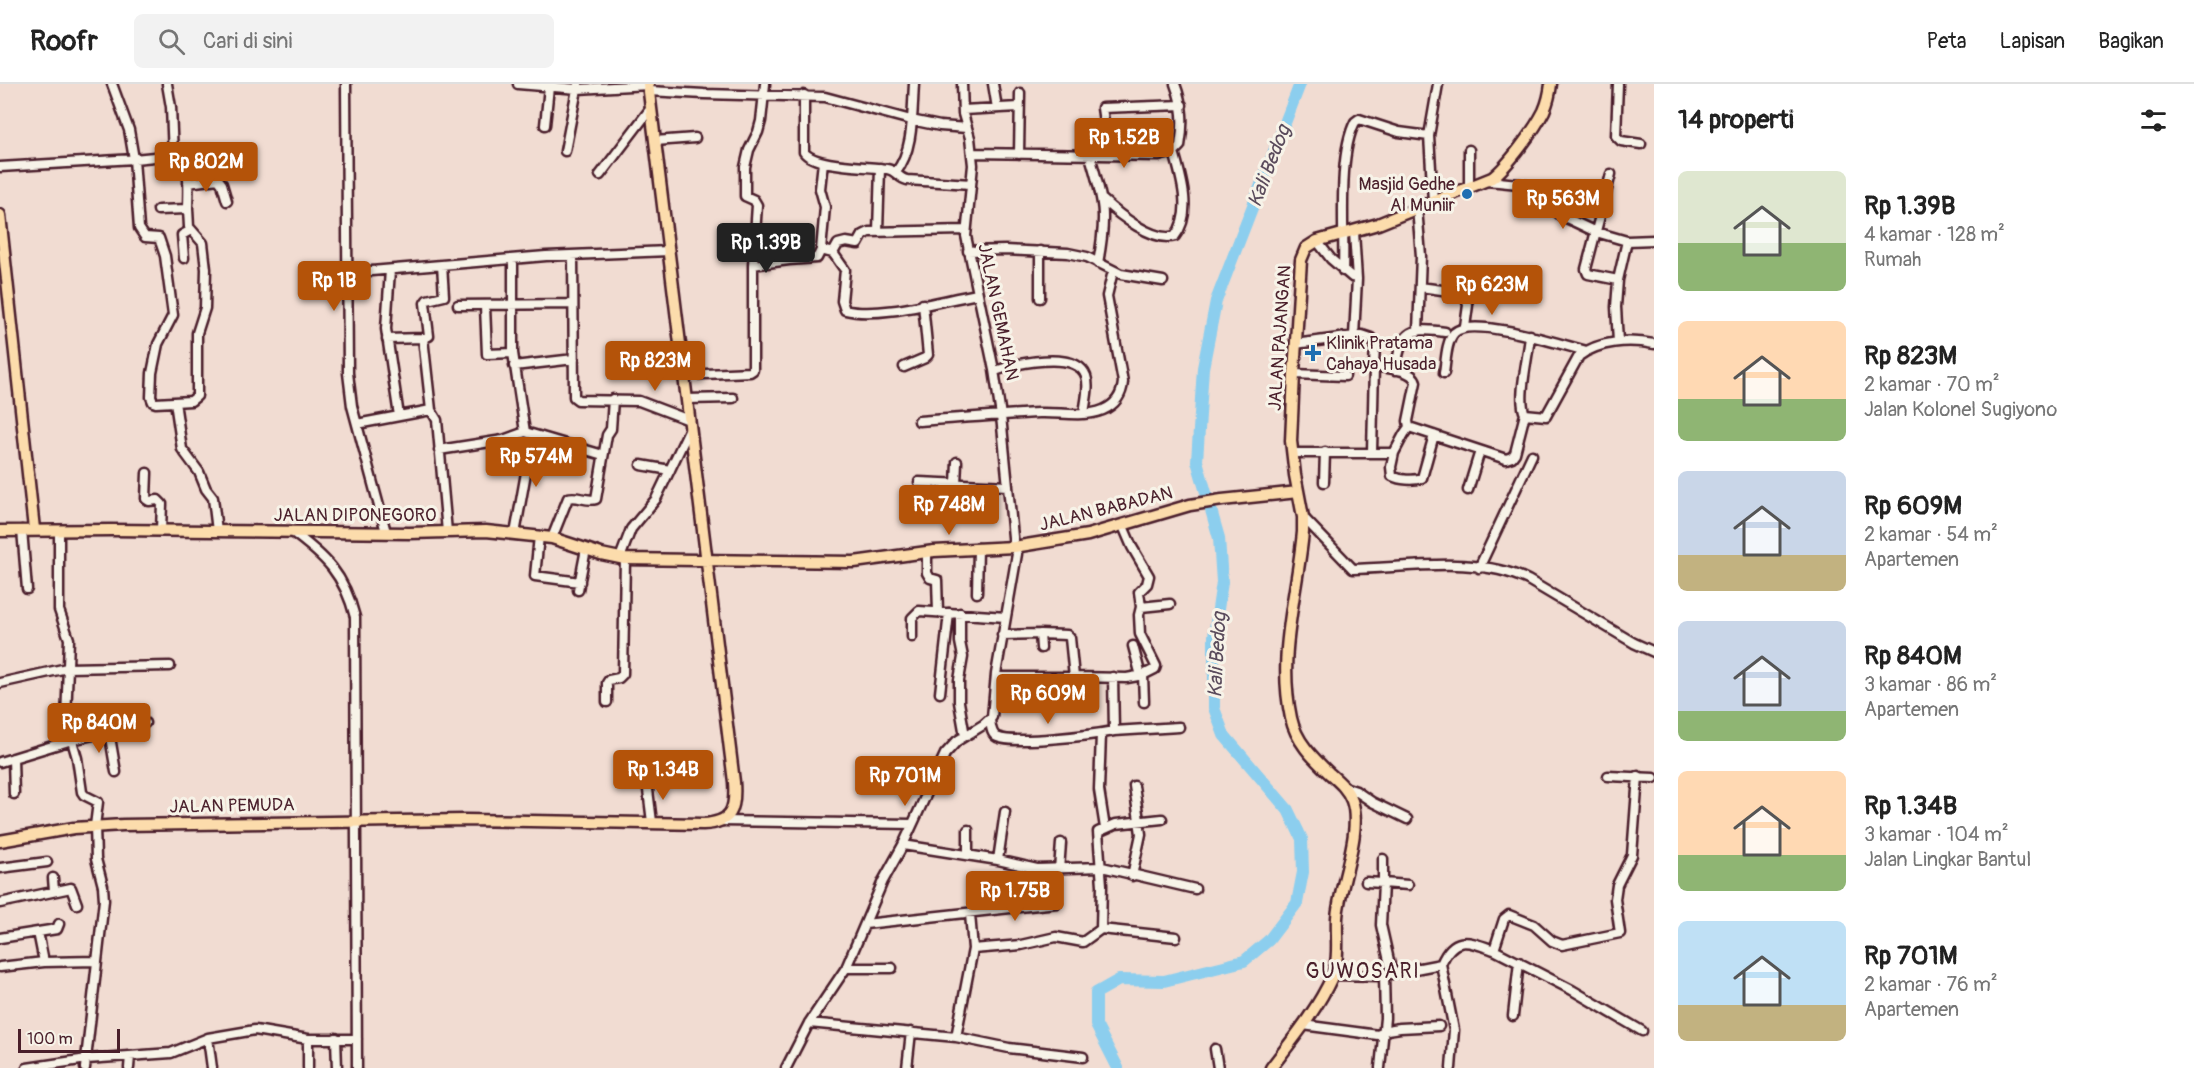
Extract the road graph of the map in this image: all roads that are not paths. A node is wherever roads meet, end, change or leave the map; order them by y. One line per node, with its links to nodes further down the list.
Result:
1 (112, 84): 40 (street)
2 (167, 84): 38 (street)
3 (346, 84): 82 (street)
4 (518, 84): 16 (street)
5 (765, 84): 18 (street)
6 (914, 84): 25 (street)
7 (962, 84): 24 (street, JALAN GEMAHAN)
8 (993, 84): 23 (street)
9 (1174, 84): 20 (street)
10 (1438, 84): 29 (street)
11 (1551, 84): 47 (main road)
12 (1618, 84): 32 (street)
13 (563, 86): 14 (street); 16 (street)
14 (578, 86): 15 (street); 34 (street)
15 (648, 86): 18 (street); 22 (main road)
16 (549, 87): 26 (street)
17 (1020, 93): 21 (street)
18 (763, 95): 19 (street); 78 (street)
19 (804, 95): 25 (street); 41 (street)
20 (1182, 105): 28 (street); 35 (street)
21 (1019, 107): 23 (street); 37 (street)
22 (651, 108): 31 (main road); 46 (street)
23 (997, 108): 24 (street)
24 (963, 110): 27 (street, JALAN GEMAHAN)
25 (911, 120): 27 (street); 44 (street)
26 (545, 125)
27 (967, 128): 36 (street, JALAN GEMAHAN)
28 (1105, 129)
29 (1429, 136): 53 (street); 62 (street)
30 (695, 138): 31 (street)
31 (655, 141): 66 (main road)
32 (1641, 144)
33 (1469, 150): 50 (street)
34 (565, 151)
35 (1174, 152): 39 (street); 51 (street)
36 (972, 153): 37 (street); 49 (street, JALAN GEMAHAN)
37 (1019, 154): 39 (street)
38 (173, 156): 40 (street); 48 (street)
39 (1089, 156): 51 (street)
40 (134, 159): 42 (street); 119 (street)
41 (823, 162): 43 (street); 67 (street)
42 (0, 167)
43 (880, 168): 44 (street); 60 (street)
44 (896, 172): 49 (street)
45 (1611, 174): 61 (street)
46 (600, 175)
47 (1486, 181): 50 (main road); 61 (street)
48 (188, 183): 52 (street); 55 (street)
49 (971, 184): 59 (street, JALAN GEMAHAN)
50 (1469, 188): 53 (main road)
51 (1103, 200): 69 (street)
52 (226, 201)
53 (1433, 201): 54 (main road)
54 (1417, 208): 62 (main road); 86 (street)
55 (188, 209): 56 (street); 58 (street)
56 (158, 210)
57 (0, 215): 152 (main road)
58 (191, 230): 74 (street); 119 (street)
59 (966, 230): 60 (street); 70 (street, JALAN GEMAHAN)
60 (878, 231): 71 (street)
61 (1596, 231): 65 (street); 84 (street)
62 (1349, 233): 64 (main road); 81 (street); 98 (street)
63 (1654, 240): 65 (street)
64 (1317, 241): 81 (street); 102 (main road, JALAN PAJANGAN)
65 (1627, 241): 84 (street)
66 (669, 250): 72 (street); 114 (main road)
67 (821, 250): 71 (street); 78 (street)
68 (1040, 250): 70 (street); 73 (street); 88 (street)
69 (1101, 250): 73 (street); 76 (street)
70 (968, 251): 87 (street, JALAN GEMAHAN)
71 (833, 253): 90 (street)
72 (573, 255): 75 (street); 89 (street)
73 (1086, 257): 76 (street)
74 (184, 258)
75 (513, 259): 77 (street); 93 (street)
76 (1098, 263): 80 (street)
77 (442, 265): 79 (street); 99 (street)
78 (753, 266): 114 (street)
79 (390, 270): 82 (street); 100 (street)
80 (1113, 271): 85 (street); 121 (street)
81 (1343, 271): 83 (street)
82 (348, 273): 126 (street)
83 (1352, 277)
84 (1618, 280): 101 (street)
85 (1163, 281)
86 (1420, 287): 94 (street); 95 (street)
87 (978, 294): 90 (street); 111 (street, JALAN GEMAHAN)
88 (1040, 298)
89 (573, 304): 93 (street); 106 (street)
90 (923, 304): 109 (street)
91 (458, 305): 92 (street)
92 (485, 306): 93 (street); 105 (street)
93 (512, 306): 105 (street)
94 (1465, 327): 97 (street); 112 (street)
95 (1418, 331): 96 (street); 110 (street)
96 (1445, 332)
97 (1530, 335): 104 (street); 122 (street)
98 (1354, 336): 102 (street); 108 (street)
99 (423, 338): 100 (street); 120 (street)
100 (387, 339): 123 (street)
101 (1618, 342): 103 (street); 104 (street)
102 (1295, 344): 113 (main road, JALAN PAJANGAN)
103 (1654, 344)
104 (1586, 351): 122 (street)
105 (513, 353): 107 (street)
106 (574, 359): 107 (street); 117 (street)
107 (514, 366): 129 (street)
108 (1374, 366): 110 (street); 135 (street)
109 (904, 367)
110 (1395, 370): 128 (street)
111 (994, 371): 121 (street); 124 (street, JALAN GEMAHAN)
112 (1444, 373)
113 (1294, 374): 115 (street); 136 (main road, JALAN PAJANGAN)
114 (683, 375): 118 (main road)
115 (1345, 376)
116 (733, 398): 118 (street)
117 (613, 399): 127 (street); 138 (street)
118 (687, 399): 127 (main road)
119 (175, 402): 157 (street)
120 (431, 410): 123 (street); 132 (street)
121 (1084, 414): 124 (street)
122 (1525, 414): 133 (street)
123 (399, 416): 126 (street)
124 (1001, 416): 125 (street); 147 (street, JALAN GEMAHAN)
125 (919, 421)
126 (357, 424): 159 (street)
127 (690, 424): 142 (street); 169 (main road)
128 (1409, 428): 130 (street); 137 (street)
129 (525, 432): 131 (street); 132 (street)
130 (1434, 435): 133 (street); 137 (street)
131 (542, 437): 138 (street); 161 (street)
132 (439, 450): 160 (street)
133 (1480, 451): 148 (street)
134 (1325, 452): 135 (street); 136 (street); 145 (street)
135 (1372, 452): 137 (street)
136 (1292, 453): 149 (main road, JALAN PAJANGAN)
137 (1394, 453)
138 (603, 455): 163 (street)
139 (1532, 455): 170 (street)
140 (957, 462): 146 (street)
141 (641, 465): 142 (street)
142 (670, 470): 168 (street)
143 (147, 473): 155 (street)
144 (919, 482): 146 (street)
145 (1324, 483)
146 (956, 484): 147 (street)
147 (1008, 486): 164 (street, JALAN GEMAHAN)
148 (1468, 490)
149 (1298, 492): 150 (main road, JALAN PAJANGAN); 151 (main road, JALAN BABADAN)
150 (1303, 517): 170 (street); 211 (main road, JALAN PAJANGAN)
151 (1123, 526): 164 (main road, JALAN BABADAN); 174 (street)
152 (34, 529): 153 (main road, JALAN DIPONEGORO); 154 (main road, JALAN DIPONEGORO)
153 (22, 530): 156 (main road, JALAN DIPONEGORO); 171 (street)
154 (60, 530): 155 (main road, JALAN DIPONEGORO); 186 (street)
155 (161, 530): 157 (main road, JALAN DIPONEGORO)
156 (0, 531)
157 (217, 531): 158 (main road, JALAN DIPONEGORO)
158 (291, 531): 159 (main road, JALAN DIPONEGORO); 217 (street)
159 (387, 532): 160 (main road, JALAN DIPONEGORO)
160 (447, 532): 161 (main road, JALAN DIPONEGORO)
161 (515, 534): 162 (main road, JALAN DIPONEGORO)
162 (539, 537): 163 (main road, JALAN DIPONEGORO); 166 (street)
163 (552, 538): 166 (main road, JALAN DIPONEGORO)
164 (1014, 547): 165 (main road, JALAN BABADAN); 178 (street, JALAN GEMAHAN)
165 (978, 548): 167 (main road, JALAN BABADAN); 172 (street)
166 (586, 549): 168 (main road, JALAN DIPONEGORO)
167 (927, 552): 169 (main road, JALAN BABADAN); 175 (street)
168 (623, 558): 169 (main road, JALAN DIPONEGORO); 193 (street)
169 (706, 560): 213 (main road)
170 (1479, 568): 184 (street)
171 (27, 589)
172 (977, 593)
173 (1170, 604): 174 (street)
174 (1142, 607): 188 (street)
175 (938, 612): 176 (street); 181 (street)
176 (949, 613): 177 (street); 192 (street)
177 (960, 613): 178 (street); 201 (street)
178 (1006, 617): 180 (street, JALAN GEMAHAN)
179 (1040, 634): 180 (street); 183 (street); 190 (street)
180 (1002, 635): 189 (street, JALAN GEMAHAN)
181 (912, 637)
182 (1133, 646): 188 (street)
183 (1041, 648)
184 (1654, 652)
185 (170, 666): 186 (street)
186 (67, 668): 191 (street); 202 (street)
187 (1113, 676): 188 (street); 190 (street); 199 (street)
188 (1142, 676): 194 (street)
189 (996, 677): 190 (street); 195 (street, JALAN GEMAHAN)
190 (1074, 677)
191 (0, 683)
192 (940, 693)
193 (607, 702)
194 (1144, 702)
195 (990, 720): 200 (street); 201 (street)
196 (145, 723): 198 (street)
197 (1179, 727): 199 (street)
198 (109, 731): 202 (street); 205 (street)
199 (1114, 731): 200 (street)
200 (1101, 734): 224 (street)
201 (964, 736): 222 (street)
202 (72, 740): 203 (street); 223 (street)
203 (13, 758): 204 (street); 212 (street)
204 (0, 762)
205 (116, 772)
206 (1608, 776): 207 (street)
207 (1638, 776): 208 (street); 254 (street)
208 (1654, 778)
209 (647, 782): 221 (street)
210 (1134, 786): 220 (street)
211 (1344, 787): 216 (street); 263 (main road)
212 (14, 794)
213 (733, 810): 218 (main road); 219 (street)
214 (1005, 812): 231 (street)
215 (1162, 819): 220 (street)
216 (1407, 819)
217 (356, 821): 221 (main road, JALAN PEMUDA); 223 (main road, JALAN PEMUDA); 274 (street)
218 (722, 821): 219 (street); 221 (main road, JALAN PEMUDA)
219 (747, 821): 222 (street)
220 (1139, 821): 224 (street); 236 (street)
221 (652, 822)
222 (912, 824): 228 (street)
223 (95, 826): 226 (main road, JALAN PEMUDA); 255 (street)
224 (1105, 828): 233 (street)
225 (968, 830): 229 (street)
226 (0, 841)
227 (1062, 843): 235 (street)
228 (903, 845): 229 (street); 248 (street)
229 (968, 855): 231 (street)
230 (1383, 859): 239 (street)
231 (998, 860): 235 (street)
232 (47, 862): 234 (street)
233 (1102, 867): 235 (street); 236 (street); 249 (street)
234 (0, 868)
235 (1059, 870)
236 (1132, 876): 241 (street)
237 (53, 878): 242 (street)
238 (1366, 882): 239 (street)
239 (1383, 883): 240 (street); 262 (street)
240 (1408, 885)
241 (1196, 889)
242 (54, 891): 243 (street); 245 (street)
243 (0, 903)
244 (1057, 903): 246 (street)
245 (77, 904)
246 (970, 914): 248 (street); 253 (street)
247 (58, 924): 250 (street)
248 (865, 924): 260 (street)
249 (1101, 929): 251 (street); 253 (street)
250 (38, 932): 252 (street); 256 (street)
251 (1176, 937)
252 (0, 938)
253 (973, 949): 271 (street)
254 (1494, 950): 257 (street); 258 (street)
255 (97, 961): 256 (street); 279 (street)
256 (44, 962): 259 (street)
257 (1519, 962): 264 (street); 268 (street)
258 (1441, 964): 262 (street); 291 (street)
259 (0, 967)
260 (846, 968): 261 (street); 265 (street)
261 (892, 968)
262 (1388, 974): 263 (street); 270 (street)
263 (1333, 975): 266 (main road)
264 (1513, 1016)
265 (809, 1023): 269 (street); 286 (street)
266 (1303, 1025): 270 (street); 289 (main road)
267 (1439, 1026): 270 (street)
268 (1642, 1031)
269 (911, 1032): 271 (street); 287 (street)
270 (1383, 1034): 290 (street)
271 (956, 1037): 278 (street)
272 (208, 1038): 275 (street); 277 (street); 282 (street)
273 (336, 1038): 274 (street); 275 (street); 284 (street)
274 (357, 1039): 285 (street)
275 (308, 1040): 283 (street)
276 (1215, 1048): 288 (street)
277 (129, 1056): 279 (street); 281 (street)
278 (1083, 1057)
279 (86, 1063): 280 (street)
280 (27, 1068)
281 (129, 1068)
282 (212, 1068)
283 (308, 1068)
284 (337, 1068)
285 (357, 1068)
286 (786, 1068)
287 (907, 1068)
288 (1218, 1068)
289 (1271, 1068)
290 (1380, 1068)
291 (1451, 1068)

